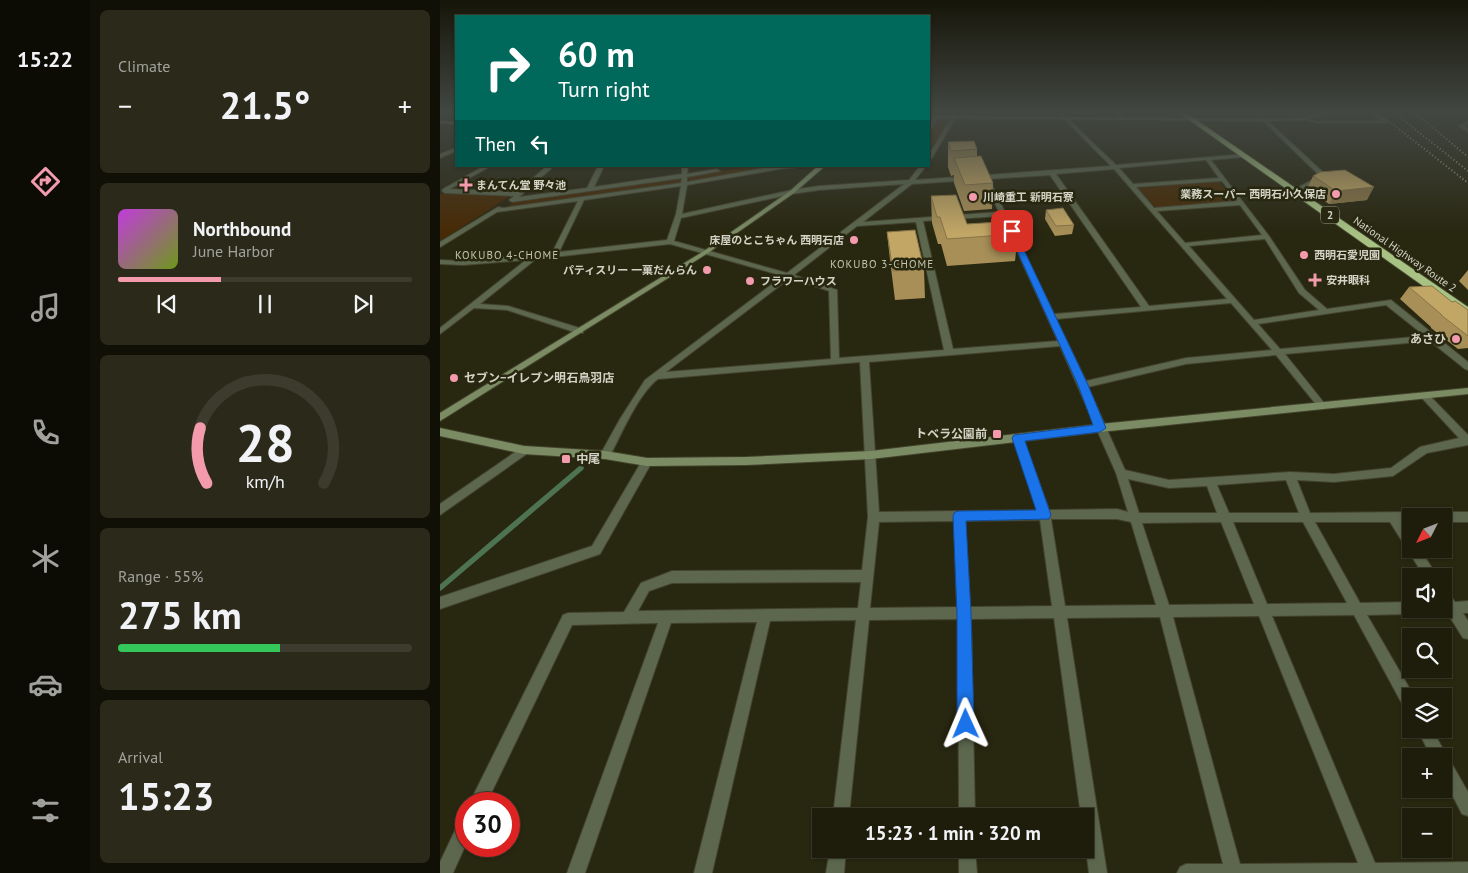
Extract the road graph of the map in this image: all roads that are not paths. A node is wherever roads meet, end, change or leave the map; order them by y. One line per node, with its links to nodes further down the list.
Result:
1 (1101, 153): 6 (street)
2 (1240, 153): 4 (highway, National Highway Route 2 / 2)
3 (1300, 153): 22 (street)
4 (1243, 155): 5 (street); 22 (highway, National Highway Route 2 / 2)
5 (1208, 159): 6 (street); 17 (street)
6 (1114, 166): 15 (street); 20 (street)
7 (486, 167): 23 (street)
8 (550, 167): 25 (street)
9 (600, 167): 21 (street)
10 (685, 167): 18 (street)
11 (742, 167): 18 (street)
12 (780, 167): 18 (street)
13 (821, 167): 24 (street)
14 (922, 167): 19 (street)
15 (1052, 173): 16 (street); 46 (street)
16 (986, 178): 19 (street); 31 (street)
17 (1223, 179): 20 (street); 28 (street)
18 (685, 180): 21 (street); 26 (street); 32 (street)
19 (911, 182): 24 (street); 34 (street)
20 (1131, 186): 29 (street)
21 (589, 190): 27 (street)
22 (1295, 191): 48 (highway, National Highway Route 2 / 2)
23 (442, 192): 25 (street)
24 (792, 192): 32 (street); 39 (street)
25 (519, 194): 27 (street)
26 (582, 198): 30 (street); 40 (street)
27 (512, 200): 30 (street)
28 (1241, 203): 29 (street); 35 (street)
29 (1152, 210): 38 (street)
30 (494, 211): 37 (street)
31 (1004, 214): 33 (street); 49 (street)
32 (680, 217): 36 (street)
33 (919, 220): 34 (street); 55 (street)
34 (856, 224): 43 (street)
35 (1267, 237): 38 (street); 47 (street)
36 (670, 242): 39 (street); 40 (street)
37 (440, 245)
38 (1183, 245): 44 (street)
39 (706, 252): 43 (street); 51 (street)
40 (555, 254): 41 (street)
41 (534, 258): 42 (street); 45 (street)
42 (440, 262)
43 (788, 275): 58 (street); 60 (street)
44 (1232, 301): 46 (street); 50 (street)
45 (473, 306): 51 (street); 52 (street)
46 (1146, 308): 49 (street)
47 (1326, 312): 50 (street); 53 (street)
48 (1468, 312)
49 (1050, 317): 54 (street)
50 (1252, 323): 56 (street)
51 (580, 331): 65 (street)
52 (440, 332)
53 (1432, 338): 56 (street); 59 (street)
54 (1063, 343): 55 (street); 61 (street)
55 (949, 351): 57 (street)
56 (1278, 352): 61 (street); 64 (street)
57 (864, 358): 58 (street); 72 (street)
58 (835, 361): 60 (street)
59 (1468, 367)
60 (659, 376): 71 (street)
61 (1083, 385): 66 (street)
62 (1468, 391): 63 (street)
63 (1424, 395): 64 (street); 69 (street)
64 (1322, 406): 66 (street)
65 (440, 418)
66 (1100, 428): 68 (street); 74 (street)
67 (440, 432): 70 (street)
68 (1018, 438): 72 (street); 78 (street)
69 (1468, 440): 75 (street)
70 (524, 450): 71 (street); 77 (street)
71 (605, 455): 73 (street)
72 (871, 455): 73 (street); 80 (street)
73 (647, 462): 90 (street)
74 (1121, 473): 76 (street); 85 (street)
75 (1290, 476): 76 (street); 87 (street)
76 (1210, 482): 86 (street)
77 (440, 510)
78 (1045, 515): 79 (street); 85 (street); 100 (street)
79 (959, 516): 80 (street); 99 (street)
80 (874, 517): 89 (street)
81 (1393, 517): 82 (street); 87 (street); 88 (street)
82 (1402, 517)
83 (1452, 517): 84 (street)
84 (1468, 517)
85 (1135, 518): 86 (street); 96 (street)
86 (1224, 518): 87 (street); 95 (street)
87 (1306, 518): 94 (street)
88 (1402, 531)
89 (867, 576): 98 (street); 103 (street)
90 (440, 602)
91 (1452, 605): 92 (street)
92 (1468, 607)
93 (1402, 608): 94 (street)
94 (1358, 609): 95 (street); 105 (street)
95 (1262, 610): 96 (street); 115 (street)
96 (1165, 612): 100 (street); 114 (street)
97 (1452, 612): 104 (street)
98 (862, 613): 99 (street); 101 (street); 108 (street)
99 (964, 613): 100 (street); 109 (street)
100 (1058, 613): 122 (street)
101 (765, 615): 102 (street); 119 (street)
102 (667, 617): 103 (street); 118 (street)
103 (628, 618): 107 (street)
104 (1468, 633)
105 (1402, 690)
106 (1452, 779): 110 (street)
107 (483, 792)
108 (842, 808)
109 (967, 808)
110 (1468, 808)
111 (455, 850): 117 (street)
112 (837, 858): 120 (street)
113 (967, 858): 121 (street)
114 (1233, 871): 115 (street); 123 (street)
115 (1370, 871): 116 (street)
116 (1468, 871)
117 (444, 873)
118 (576, 873)
119 (703, 873)
120 (835, 873)
121 (968, 873)
122 (1098, 873)
123 (1186, 873)

